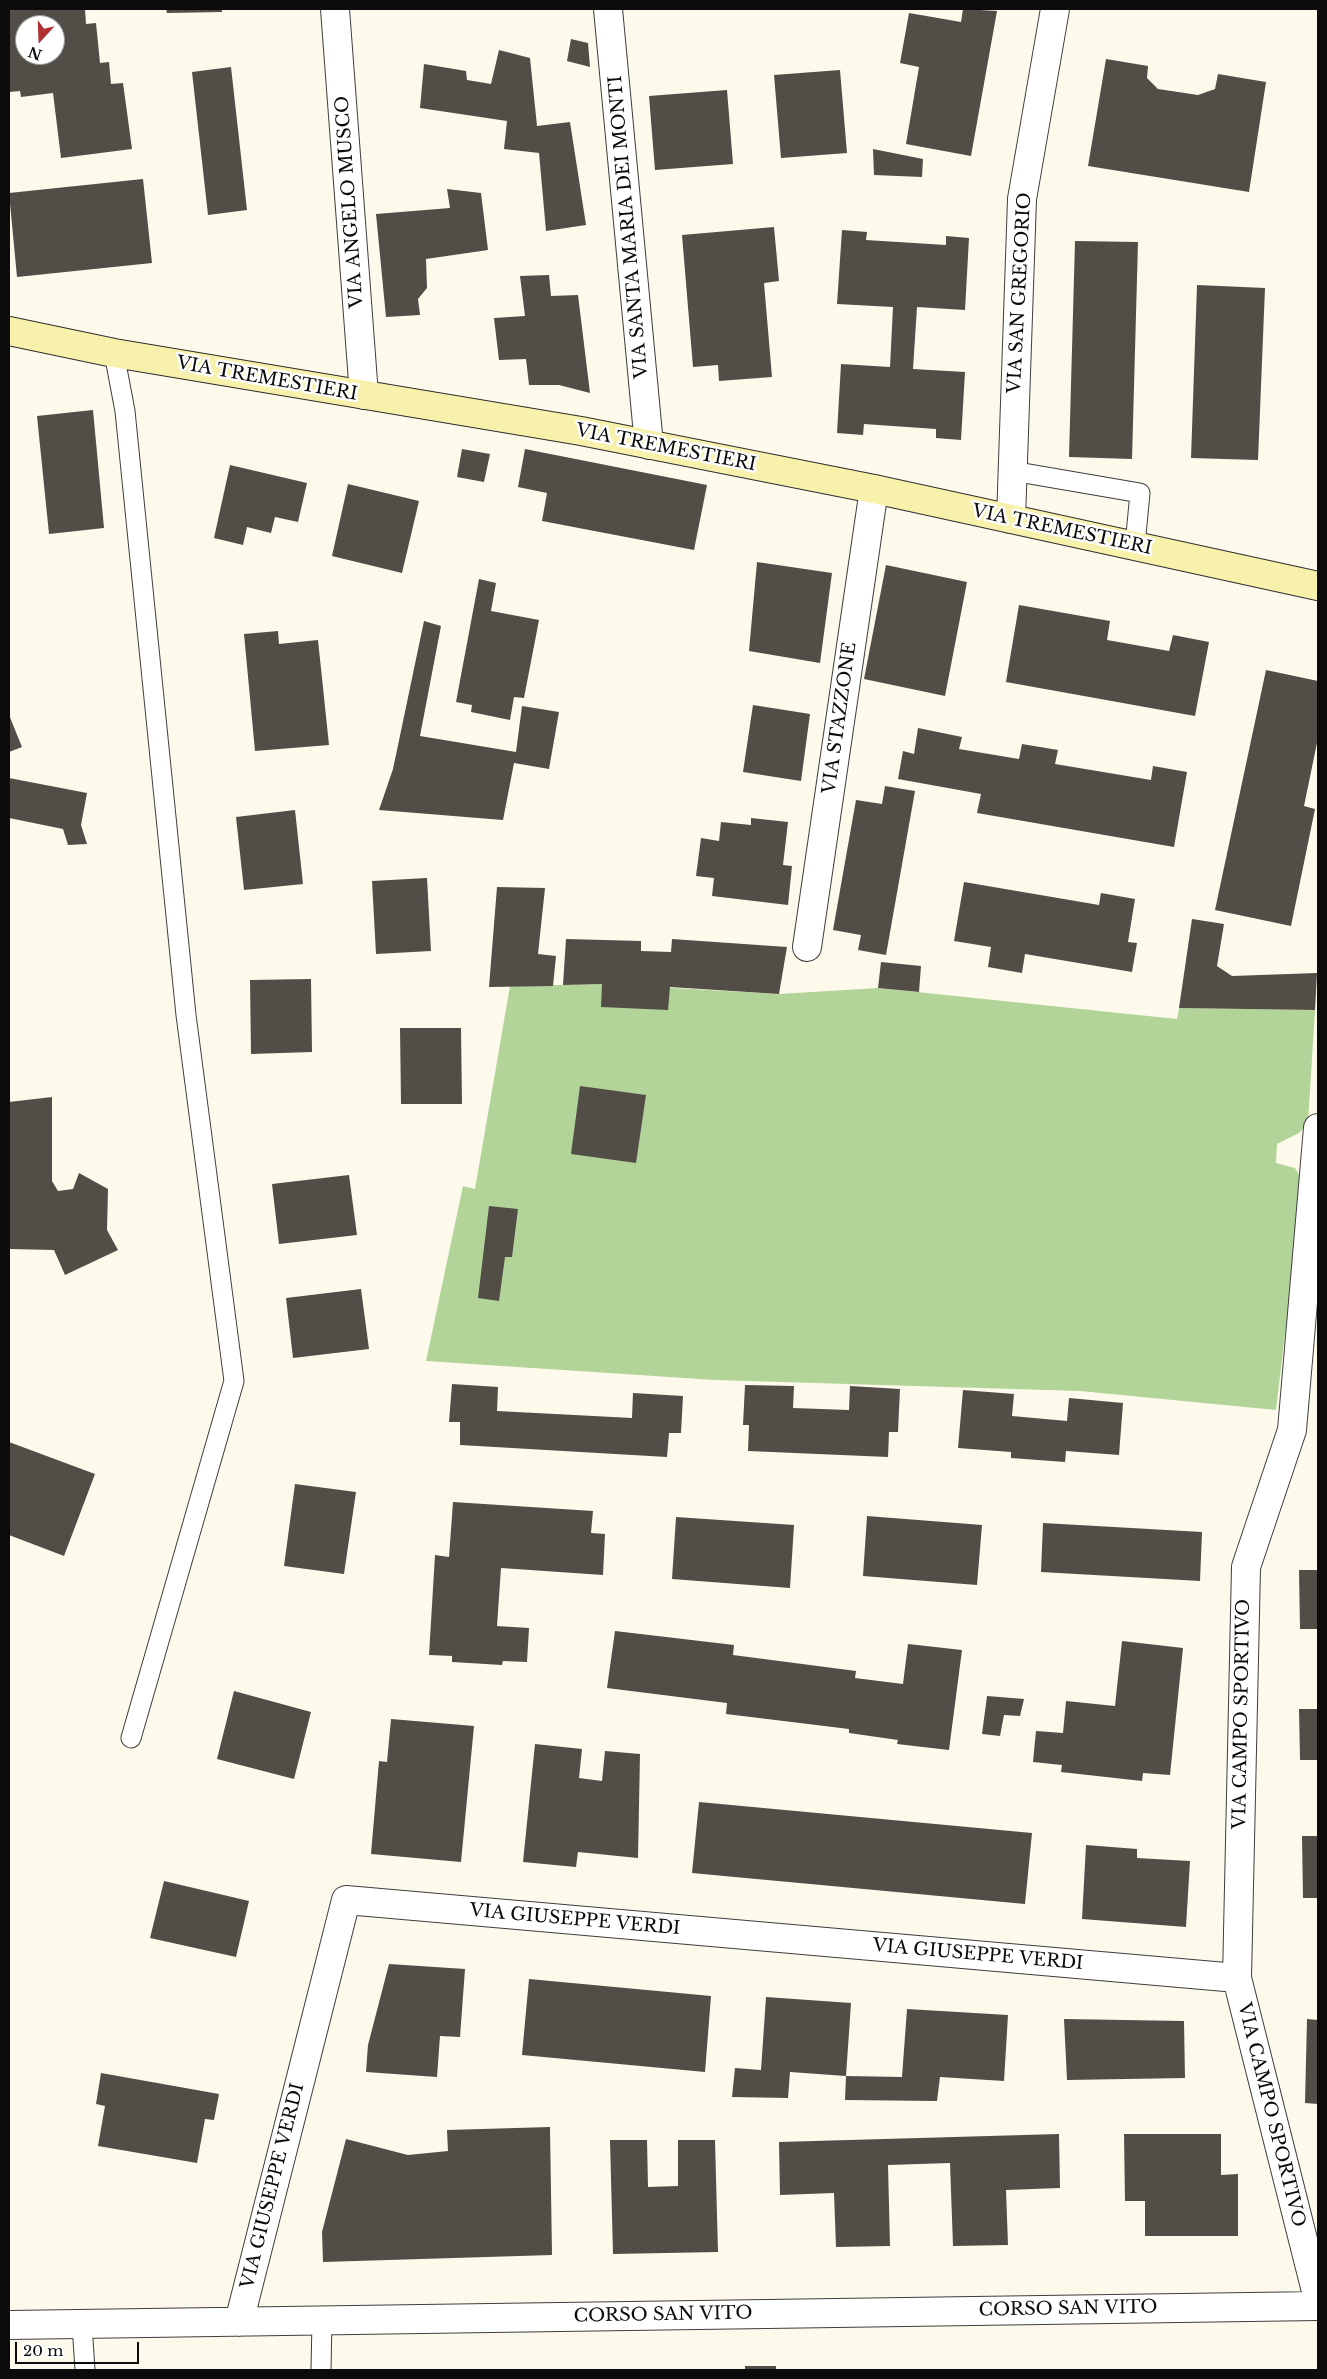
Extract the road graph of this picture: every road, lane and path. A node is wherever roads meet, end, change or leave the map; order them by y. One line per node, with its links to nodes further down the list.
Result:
1 (335, 9): 6 (street, VIA ANGELO MUSCO)
2 (608, 9): 7 (street, VIA SANTA MARIA DEI MONTI)
3 (1055, 9): 8 (street, VIA SAN GREGORIO)
4 (9, 331): 5 (main road, VIA TREMESTIERI)
5 (114, 353): 6 (main road, VIA TREMESTIERI); 15 (lane)
6 (364, 395): 7 (main road, VIA TREMESTIERI)
7 (649, 444): 9 (main road, VIA TREMESTIERI)
8 (1012, 471): 10 (street, VIA SAN GREGORIO); 11 (lane)
9 (874, 489): 10 (main road, VIA TREMESTIERI); 13 (street, VIA STAZZONE)
10 (1011, 519): 11 (main road, VIA TREMESTIERI)
11 (1135, 545): 12 (main road, VIA TREMESTIERI)
12 (1318, 586)
13 (807, 947)
14 (1318, 1128): 16 (street, VIA CAMPO SPORTIVO)
15 (131, 1738)
16 (1237, 1978): 17 (street, VIA CAMPO SPORTIVO); 20 (street, VIA GIUSEPPE VERDI)
17 (1318, 2299)
18 (1318, 2306): 19 (street, CORSO SAN VITO)
19 (322, 2321): 20 (street, CORSO SAN VITO); 24 (lane)
20 (239, 2322): 21 (street, CORSO SAN VITO)
21 (82, 2324): 22 (street, CORSO SAN VITO); 23 (lane)
22 (9, 2325)
23 (85, 2370)
24 (321, 2370)

